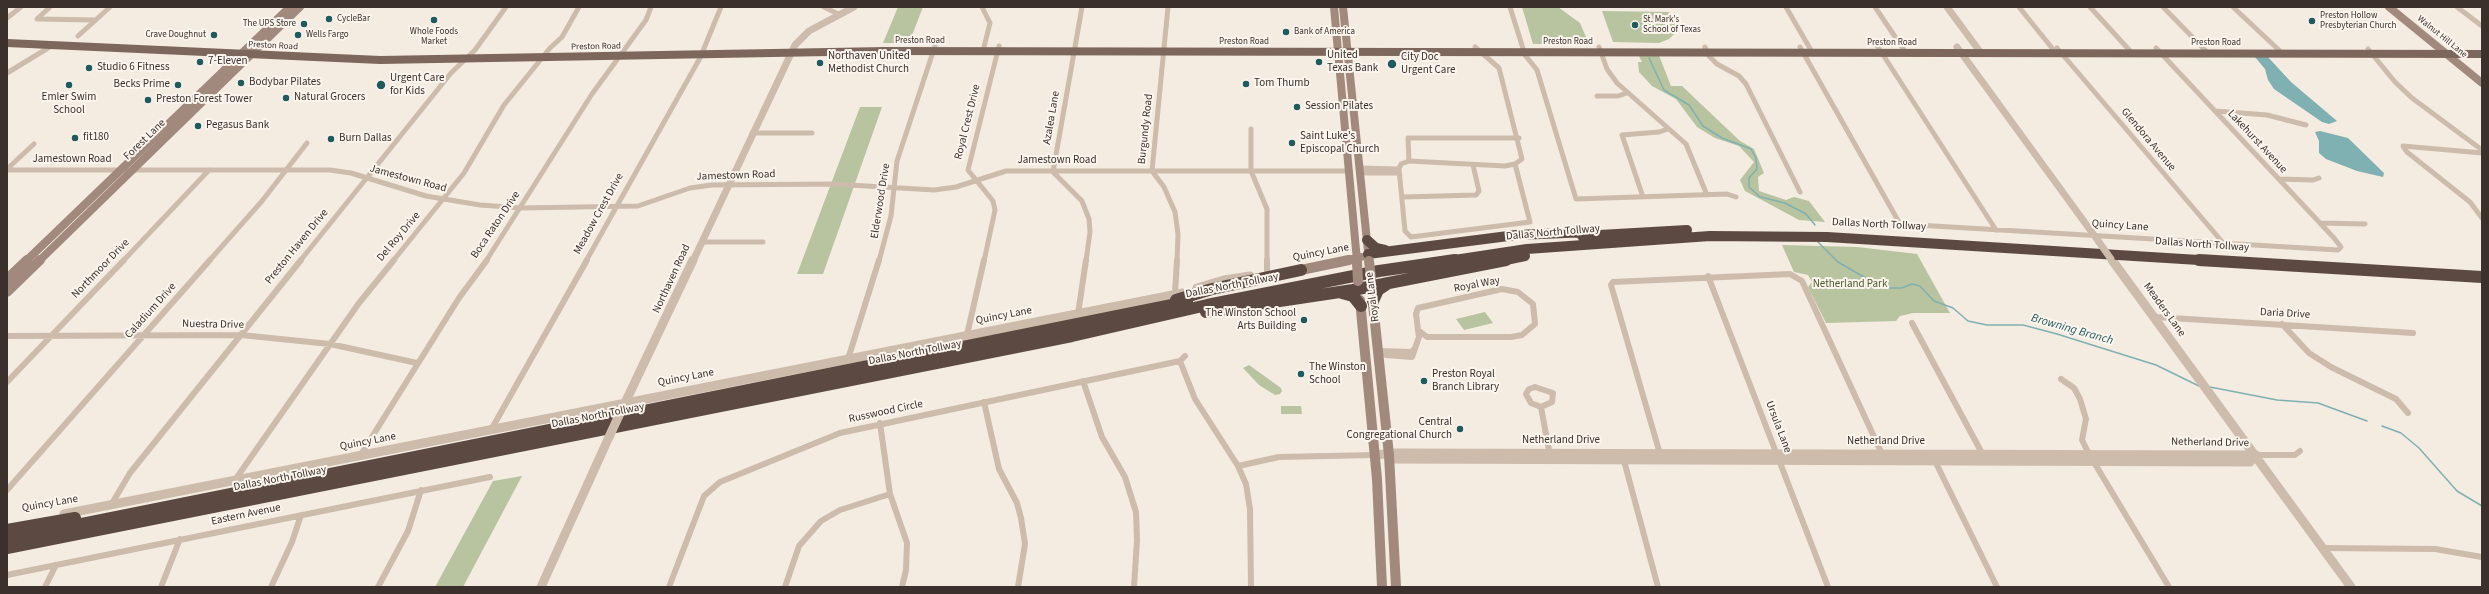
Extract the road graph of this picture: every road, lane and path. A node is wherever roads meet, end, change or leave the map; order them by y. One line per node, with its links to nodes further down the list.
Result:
1 (21, 7): 30 (street)
2 (50, 7): 31 (street)
3 (110, 7): 31 (street)
4 (290, 7): 65 (main road, Forest Lane)
5 (300, 7): 28 (main road)
6 (506, 7): 68 (street, Preston Haven Drive)
7 (579, 7): 72 (street, Del Roy Drive)
8 (651, 7): 69 (street, Boca Raton Drive)
9 (721, 7): 66 (street, Meadow Crest Drive)
10 (824, 7): 29 (street)
11 (854, 7): 29 (street, Northaven Road)
12 (982, 7): 42 (street)
13 (1082, 7): 44 (street, Azalea Lane)
14 (1168, 7): 45 (street, Burgundy Road)
15 (1334, 7): 46 (main road, Royal Lane)
16 (1343, 7): 47 (main road, Royal Lane)
17 (1510, 7): 49 (street)
18 (1786, 7): 53 (street)
19 (1875, 7): 55 (street)
20 (1947, 7): 57 (street)
21 (2019, 7): 58 (street, Glendora Avenue)
22 (2090, 7): 59 (street)
23 (2163, 7): 61 (street)
24 (2234, 7): 62 (street)
25 (2389, 7): 64 (main road, Walnut Hill Lane)
26 (2398, 7): 64 (main road, Walnut Hill Lane)
27 (2457, 7): 32 (street)
28 (294, 11): 39 (main road)
29 (840, 15): 51 (street, Northaven Road)
30 (7, 18)
31 (96, 20): 33 (street)
32 (2482, 26)
33 (78, 36)
34 (7, 37): 37 (main road, Preston Road)
35 (7, 43): 36 (main road, Preston Road)
36 (51, 45): 37 (main road, Preston Road); 75 (street)
37 (126, 46): 38 (main road, Preston Road)
38 (173, 48): 65 (main road, Preston Road); 67 (main road, Preston Road)
39 (257, 48): 65 (main road, Preston Road); 71 (main road, Preston Road)
40 (1597, 48): 49 (main road, Preston Road); 52 (main road, Preston Road); 82 (street)
41 (934, 49): 42 (main road, Preston Road); 51 (main road, Preston Road); 119 (street, Elderwood Drive)
42 (984, 49): 43 (main road, Preston Road)
43 (998, 49): 44 (main road, Preston Road); 117 (street, Royal Crest Drive)
44 (1074, 49): 45 (main road, Preston Road); 113 (street, Azalea Lane)
45 (1164, 49): 46 (main road, Preston Road); 108 (street, Burgundy Road)
46 (1337, 49): 47 (main road, Preston Road); 78 (main road, Royal Lane)
47 (1347, 49): 48 (main road, Preston Road); 79 (main road, Royal Lane)
48 (1478, 49): 49 (main road, Preston Road); 94 (street)
49 (1523, 49): 123 (street)
50 (2482, 49): 64 (main road, Preston Road)
51 (792, 50): 66 (main road, Preston Road); 90 (street, Northaven Road)
52 (1706, 50): 53 (main road, Preston Road); 120 (street)
53 (1806, 50): 54 (main road, Preston Road); 131 (street, Quincy Lane)
54 (1880, 50): 55 (main road, Preston Road); 131 (street)
55 (1904, 50): 56 (main road, Preston Road)
56 (1959, 50): 57 (main road, Preston Road); 135 (street, Meaders Lane)
57 (1980, 50): 58 (main road, Preston Road)
58 (2057, 50): 59 (main road, Preston Road); 140 (street, Glendora Avenue)
59 (2130, 50): 60 (main road, Preston Road)
60 (2159, 50): 61 (main road, Preston Road); 86 (street, Lakehurst Avenue)
61 (2205, 51): 62 (main road, Preston Road)
62 (2279, 51): 63 (main road, Preston Road)
63 (2370, 51): 64 (main road, Preston Road); 99 (street)
64 (2448, 51): 70 (main road, Preston Road); 76 (main road, Walnut Hill Lane); 77 (main road, Walnut Hill Lane)
65 (249, 52): 67 (main road, Preston Road); 71 (main road, Preston Road); 81 (main road, Forest Lane)
66 (702, 52): 69 (main road, Preston Road); 127 (street, Meadow Crest Drive)
67 (240, 54): 80 (main road, Forest Lane)
68 (472, 54): 72 (main road, Preston Road); 73 (main road, Preston Road); 74 (street, Preston Haven Drive)
69 (620, 54): 72 (main road, Preston Road); 126 (street, Boca Raton Drive)
70 (2482, 54)
71 (326, 55): 73 (main road, Preston Road)
72 (544, 55): 74 (main road, Preston Road); 125 (street, Del Roy Drive)
73 (429, 57): 74 (main road, Preston Road)
74 (465, 59): 114 (street, Preston Haven Drive)
75 (7, 73)
76 (2482, 76)
77 (2482, 84)
78 (1341, 89): 79 (main road); 84 (main road, Royal Lane)
79 (1352, 89): 85 (main road, Royal Lane)
80 (203, 91): 81 (main road); 92 (main road, Forest Lane)
81 (213, 91): 93 (main road, Forest Lane)
82 (1627, 93): 83 (street); 88 (street)
83 (1597, 96)
84 (1343, 102): 85 (main road); 96 (main road, Royal Lane)
85 (1354, 102): 95 (main road, Royal Lane)
86 (2214, 111): 87 (street); 116 (street, Lakehurst Avenue)
87 (2306, 124)
88 (1668, 129): 121 (street); 123 (street)
89 (1251, 130): 109 (street)
90 (752, 133): 91 (street); 118 (street, Northaven Road)
91 (812, 133)
92 (153, 138): 93 (main road); 104 (main road, Forest Lane)
93 (164, 138): 105 (main road, Forest Lane)
94 (1519, 138): 100 (street); 101 (street)
95 (1357, 140): 96 (main road); 111 (main road, Royal Lane)
96 (1346, 141): 110 (main road, Royal Lane)
97 (307, 143): 107 (street, Caladium Drive)
98 (34, 144): 103 (street)
99 (2482, 151): 128 (street)
100 (1409, 161): 102 (street); 112 (street)
101 (1515, 164): 102 (street); 122 (street)
102 (1473, 165): 122 (street)
103 (7, 169): 104 (street, Jamestown Road)
104 (120, 170): 105 (street, Jamestown Road); 133 (main road, Forest Lane)
105 (131, 170): 106 (street, Jamestown Road); 134 (main road, Forest Lane)
106 (209, 170): 107 (street, Jamestown Road); 170 (street, Northmoor Drive)
107 (284, 170): 114 (street, Jamestown Road); 166 (street, Caladium Drive)
108 (1152, 171): 109 (street, Jamestown Road); 113 (street, Jamestown Road); 156 (street, Burgundy Road)
109 (1251, 171): 110 (street, Jamestown Road); 147 (street)
110 (1350, 171): 111 (main road); 144 (main road, Royal Lane)
111 (1360, 171): 112 (street); 136 (main road, Royal Lane)
112 (1399, 171): 122 (street)
113 (1053, 172): 117 (street, Jamestown Road); 159 (street)
114 (366, 178): 125 (street, Jamestown Road); 167 (street, Preston Haven Drive)
115 (2319, 178): 116 (street)
116 (2279, 179): 129 (street, Lakehurst Avenue)
117 (975, 180): 119 (street, Jamestown Road); 168 (street, Royal Crest Drive)
118 (728, 184): 119 (street, Jamestown Road); 127 (street, Jamestown Road); 137 (street, Northaven Road)
119 (893, 189): 174 (street, Elderwood Drive)
120 (1800, 192)
121 (1707, 195): 123 (street); 124 (street)
122 (1403, 197)
123 (1643, 197)
124 (1736, 197)
125 (444, 200): 126 (street, Jamestown Road); 171 (street, Del Roy Drive)
126 (521, 208): 127 (street, Jamestown Road); 175 (street, Boca Raton Drive)
127 (615, 208): 186 (street, Meadow Crest Drive)
128 (2482, 218)
129 (2320, 224): 130 (street); 142 (street, Lakehurst Avenue)
130 (2364, 224)
131 (1996, 230): 135 (street, Quincy Lane)
132 (1632, 232): 141 (highway); 146 (highway, Dallas North Tollway); 160 (highway, Dallas North Tollway)
133 (50, 238): 134 (main road); 150 (main road, Forest Lane)
134 (62, 238): 154 (main road, Forest Lane)
135 (2097, 239): 140 (street, Quincy Lane); 161 (street, Meaders Lane, bridge)
136 (1367, 240): 141 (highway); 143 (main road, Royal Lane)
137 (702, 242): 138 (street); 182 (street, Northaven Road)
138 (763, 242)
139 (1597, 243): 149 (highway, Dallas North Tollway); 152 (highway); 160 (highway, Dallas North Tollway)
140 (2224, 244): 142 (street, Quincy Lane)
141 (1387, 250): 143 (highway)
142 (2338, 250)
143 (1369, 257): 144 (main road, Quincy Lane); 151 (main road, Royal Lane, bridge)
144 (1357, 261): 145 (main road, Quincy Lane); 153 (main road, Royal Lane, bridge)
145 (1301, 270): 147 (street, Quincy Lane); 160 (highway)
146 (2482, 270)
147 (1267, 275): 156 (street, Quincy Lane)
148 (1708, 276): 188 (street); 189 (street); 198 (street, Ursula Lane)
149 (2482, 277)
150 (7, 279)
151 (1371, 282): 152 (highway); 153 (highway); 157 (main road, Royal Lane)
152 (1389, 283): 157 (highway)
153 (1359, 285): 155 (highway); 158 (main road, Royal Lane)
154 (7, 292)
155 (1337, 293): 158 (highway); 160 (highway)
156 (1175, 294): 159 (street, Quincy Lane)
157 (1373, 301): 173 (main road, Royal Lane)
158 (1361, 306): 172 (main road, Royal Lane)
159 (1078, 314): 168 (street, Quincy Lane)
160 (1150, 314): 209 (highway, Dallas North Tollway); 215 (highway, Dallas North Tollway)
161 (2154, 317): 163 (street, Daria Drive); 193 (street, Meaders Lane)
162 (1912, 323): 192 (street)
163 (2282, 324): 165 (street, Daria Drive); 184 (street)
164 (1418, 330): 164 (street, Royal Way); 173 (street, Royal Way)
165 (2413, 333)
166 (143, 334): 167 (street, Nuestra Drive); 170 (street, Nuestra Drive); 205 (street, Caladium Drive)
167 (241, 335): 171 (street, Nuestra Drive); 208 (street, Preston Haven Drive)
168 (966, 335): 174 (street, Quincy Lane)
169 (7, 336): 170 (street, Nuestra Drive)
170 (52, 336): 178 (street, Northmoor Drive)
171 (330, 344): 175 (street, Nuestra Drive); 204 (street, Del Roy Drive)
172 (1366, 351): 173 (main road); 179 (main road, Royal Lane)
173 (1380, 351): 181 (main road, Royal Lane)
174 (848, 359): 182 (street, Quincy Lane)
175 (417, 363): 194 (street, Boca Raton Drive)
176 (2061, 379): 201 (street)
177 (1083, 381): 180 (street, Russwood Circle); 202 (street, Russwood Circle); 231 (street)
178 (7, 382)
179 (1371, 401): 181 (main road); 190 (main road, Royal Lane)
180 (984, 402): 185 (street, Russwood Circle); 230 (street)
181 (1384, 402): 191 (main road, Royal Lane)
182 (624, 406): 186 (street, Quincy Lane); 226 (street, Northaven Road, bridge)
183 (1541, 407): 195 (street)
184 (2408, 414)
185 (880, 423): 207 (street); 227 (street, Russwood Circle)
186 (491, 430): 194 (street, Quincy Lane)
187 (2300, 451): 193 (street)
188 (1660, 454): 196 (street, Netherland Drive); 197 (street, Netherland Drive)
189 (1882, 454): 199 (street, Netherland Drive); 200 (street, Netherland Drive)
190 (1375, 455): 191 (street, Netherland Drive); 202 (street, Netherland Drive); 217 (main road, Royal Lane)
191 (1389, 455): 195 (street, Netherland Drive); 218 (main road, Royal Lane)
192 (1983, 455): 200 (street, Netherland Drive); 201 (street, Netherland Drive)
193 (2256, 455): 201 (street, Netherland Drive); 216 (street, Meaders Lane)
194 (360, 456): 204 (street, Quincy Lane)
195 (1550, 456): 196 (street, Netherland Drive)
196 (1622, 457): 197 (street, Netherland Drive); 235 (street)
197 (1701, 457): 198 (street, Netherland Drive)
198 (1779, 457): 199 (street, Netherland Drive); 236 (street, Ursula Lane)
199 (1856, 457): 200 (street, Netherland Drive)
200 (1934, 458): 201 (street, Netherland Drive); 237 (street)
201 (2091, 458): 238 (street)
202 (1238, 466): 232 (street)
203 (490, 477): 206 (street, Eastern Avenue)
204 (234, 481): 208 (street, Quincy Lane)
205 (7, 490)
206 (421, 490): 210 (street, Eastern Avenue); 225 (street)
207 (890, 494): 228 (street); 229 (street)
208 (111, 506): 211 (street, Quincy Lane)
209 (141, 511): 212 (highway); 213 (highway, Dallas North Tollway)
210 (301, 514): 214 (street, Eastern Avenue); 224 (street)
211 (7, 525)
212 (7, 530)
213 (7, 538)
214 (180, 539): 220 (street, Eastern Avenue); 223 (street)
215 (7, 548)
216 (2323, 548): 219 (street); 239 (street, Meaders Lane)
217 (1380, 555): 218 (main road); 233 (main road, Royal Lane)
218 (1394, 556): 234 (main road, Royal Lane)
219 (2482, 557)
220 (56, 565): 221 (street, Eastern Avenue); 222 (street)
221 (7, 575)
222 (45, 587)
223 (161, 587)
224 (271, 587)
225 (378, 587)
226 (541, 587)
227 (669, 587)
228 (785, 587)
229 (902, 587)
230 (1018, 587)
231 (1134, 587)
232 (1250, 587)
233 (1382, 587)
234 (1396, 587)
235 (1658, 587)
236 (1828, 587)
237 (1997, 587)
238 (2170, 587)
239 (2352, 587)

